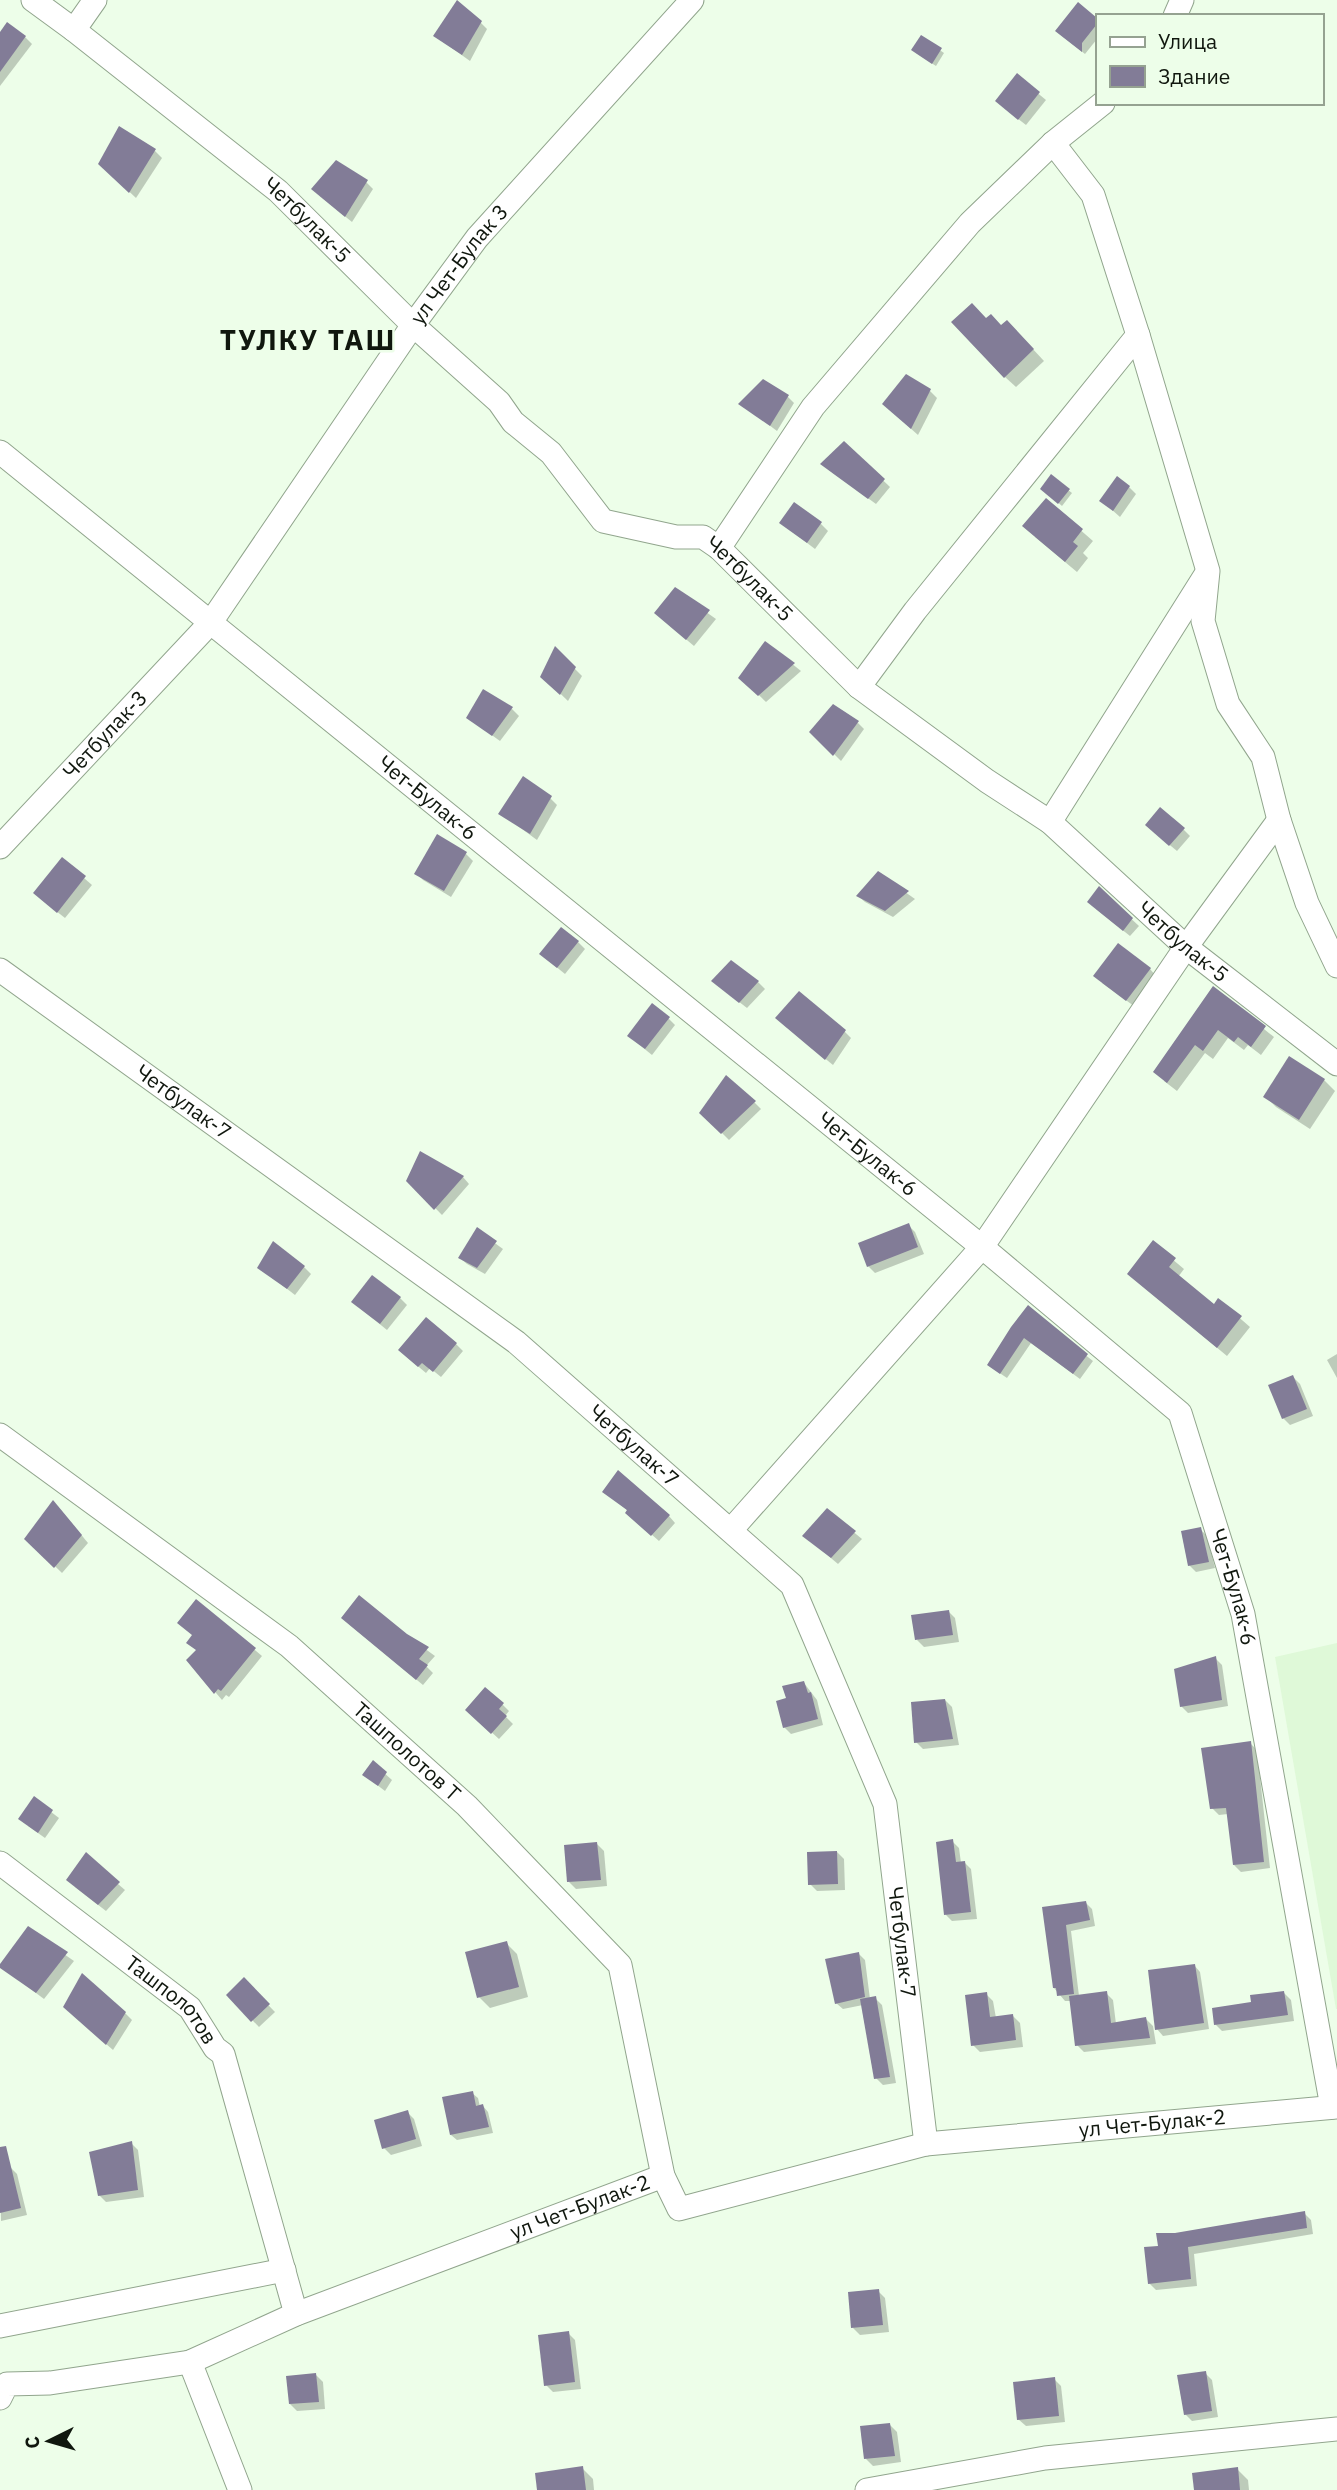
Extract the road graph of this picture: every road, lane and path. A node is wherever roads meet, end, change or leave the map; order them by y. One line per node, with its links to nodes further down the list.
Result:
1 (33, 0): 4 (street, Четбулак-5)
2 (95, 0): 4 (street)
3 (692, 0): 7 (street, ул Чет-Булак 3)
4 (74, 30): 7 (street, Четбулак-5)
5 (1100, 105): 6 (street)
6 (1053, 143): 8 (street); 10 (street)
7 (413, 325): 10 (street, Четбулак-5); 12 (street, ул Чет-Булак 3)
8 (1138, 335): 11 (street); 13 (street)
9 (0, 452): 12 (street, Чет-Булак-6)
10 (719, 548): 13 (street, Четбулак-5)
11 (1208, 571): 14 (street); 15 (street)
12 (211, 622): 16 (street, Четбулак-3); 21 (street, Чет-Булак-6)
13 (859, 687): 15 (street, Четбулак-5)
14 (1279, 820): 17 (street); 18 (street)
15 (1050, 822): 17 (street, Четбулак-5)
16 (0, 847)
17 (1186, 947): 20 (street, Четбулак-5); 21 (street)
18 (1337, 966)
19 (0, 970): 23 (street, Четбулак-7)
20 (1337, 1063)
21 (982, 1247): 23 (street); 25 (street, Чет-Булак-6)
22 (0, 1435): 27 (street, Ташполотов Т)
23 (730, 1530): 26 (street, Четбулак-7)
24 (0, 1863): 28 (street, Ташполотов)
25 (1334, 2107): 26 (street, ул Чет-Булак-2)
26 (926, 2144): 27 (street, ул Чет-Булак-2)
27 (663, 2176): 29 (street, ул Чет-Булак-2)
28 (284, 2270): 29 (street, Ташполотов); 30 (street)
29 (296, 2314): 31 (street, ул Чет-Булак-2)
30 (0, 2326)
31 (190, 2362): 32 (street, ул Чет-Булак-2); 34 (street)
32 (0, 2398)
33 (1337, 2429): 35 (street)
34 (240, 2490)
35 (867, 2490)

